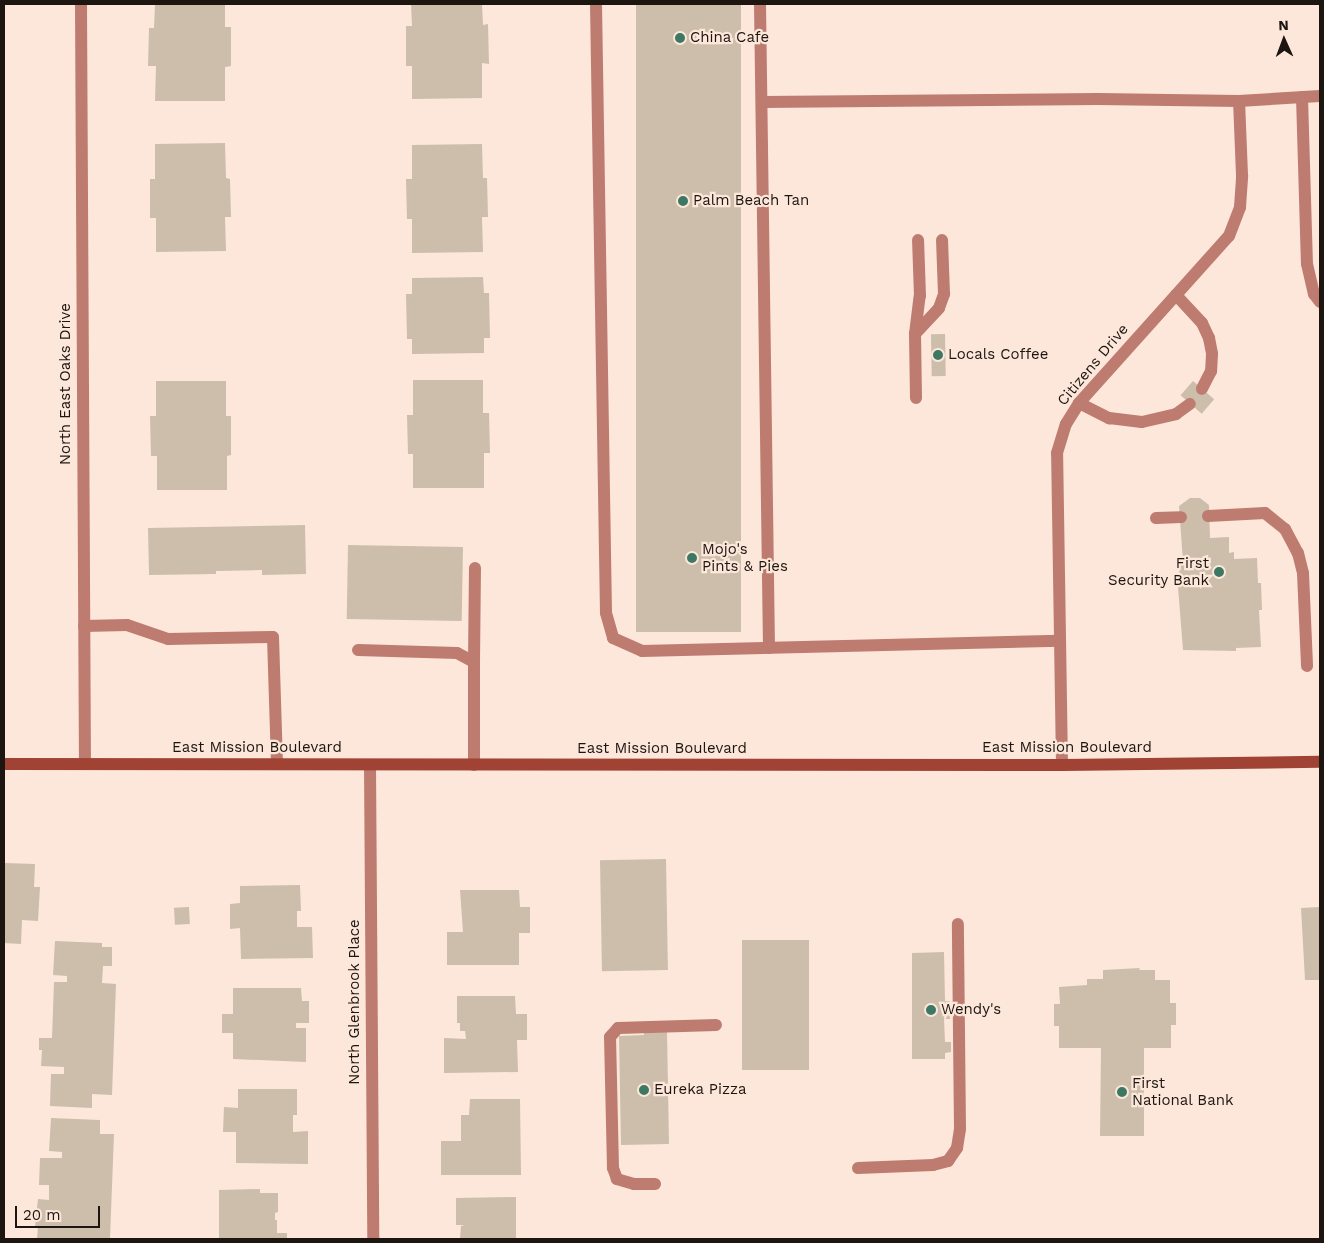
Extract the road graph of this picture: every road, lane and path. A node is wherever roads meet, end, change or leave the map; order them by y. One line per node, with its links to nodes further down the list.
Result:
1 (81, 4): 21 (street, North East Oaks Drive)
2 (596, 4): 23 (street)
3 (760, 4): 7 (street)
4 (1320, 96): 5 (street)
5 (1302, 97): 6 (street); 11 (street)
6 (1239, 101): 7 (street); 10 (street, Citizens Drive)
7 (762, 102): 23 (street)
8 (918, 240): 12 (street)
9 (942, 240): 12 (street)
10 (1176, 295): 13 (street); 15 (street, Citizens Drive)
11 (1320, 302)
12 (915, 334): 14 (street)
13 (1202, 389)
14 (916, 398)
15 (1079, 403): 16 (street); 22 (street, Citizens Drive)
16 (1190, 404)
17 (1208, 516): 26 (street)
18 (1181, 517): 19 (street)
19 (1156, 518)
20 (475, 568): 25 (street)
21 (84, 626): 29 (street, North East Oaks Drive); 30 (street)
22 (1060, 641): 23 (street); 33 (street, Citizens Drive)
23 (769, 648)
24 (358, 650): 25 (street)
25 (474, 662): 32 (street)
26 (1307, 666)
27 (1320, 762): 33 (main road, East Mission Boulevard)
28 (4, 764): 29 (main road, East Mission Boulevard)
29 (85, 764): 30 (main road, East Mission Boulevard)
30 (277, 764): 31 (main road, East Mission Boulevard)
31 (370, 765): 32 (main road, East Mission Boulevard); 38 (street, North Glenbrook Place)
32 (474, 765): 33 (main road, East Mission Boulevard)
33 (1062, 765)
34 (958, 924): 36 (street)
35 (716, 1025): 37 (street)
36 (858, 1168)
37 (655, 1184)
38 (372, 1239)

